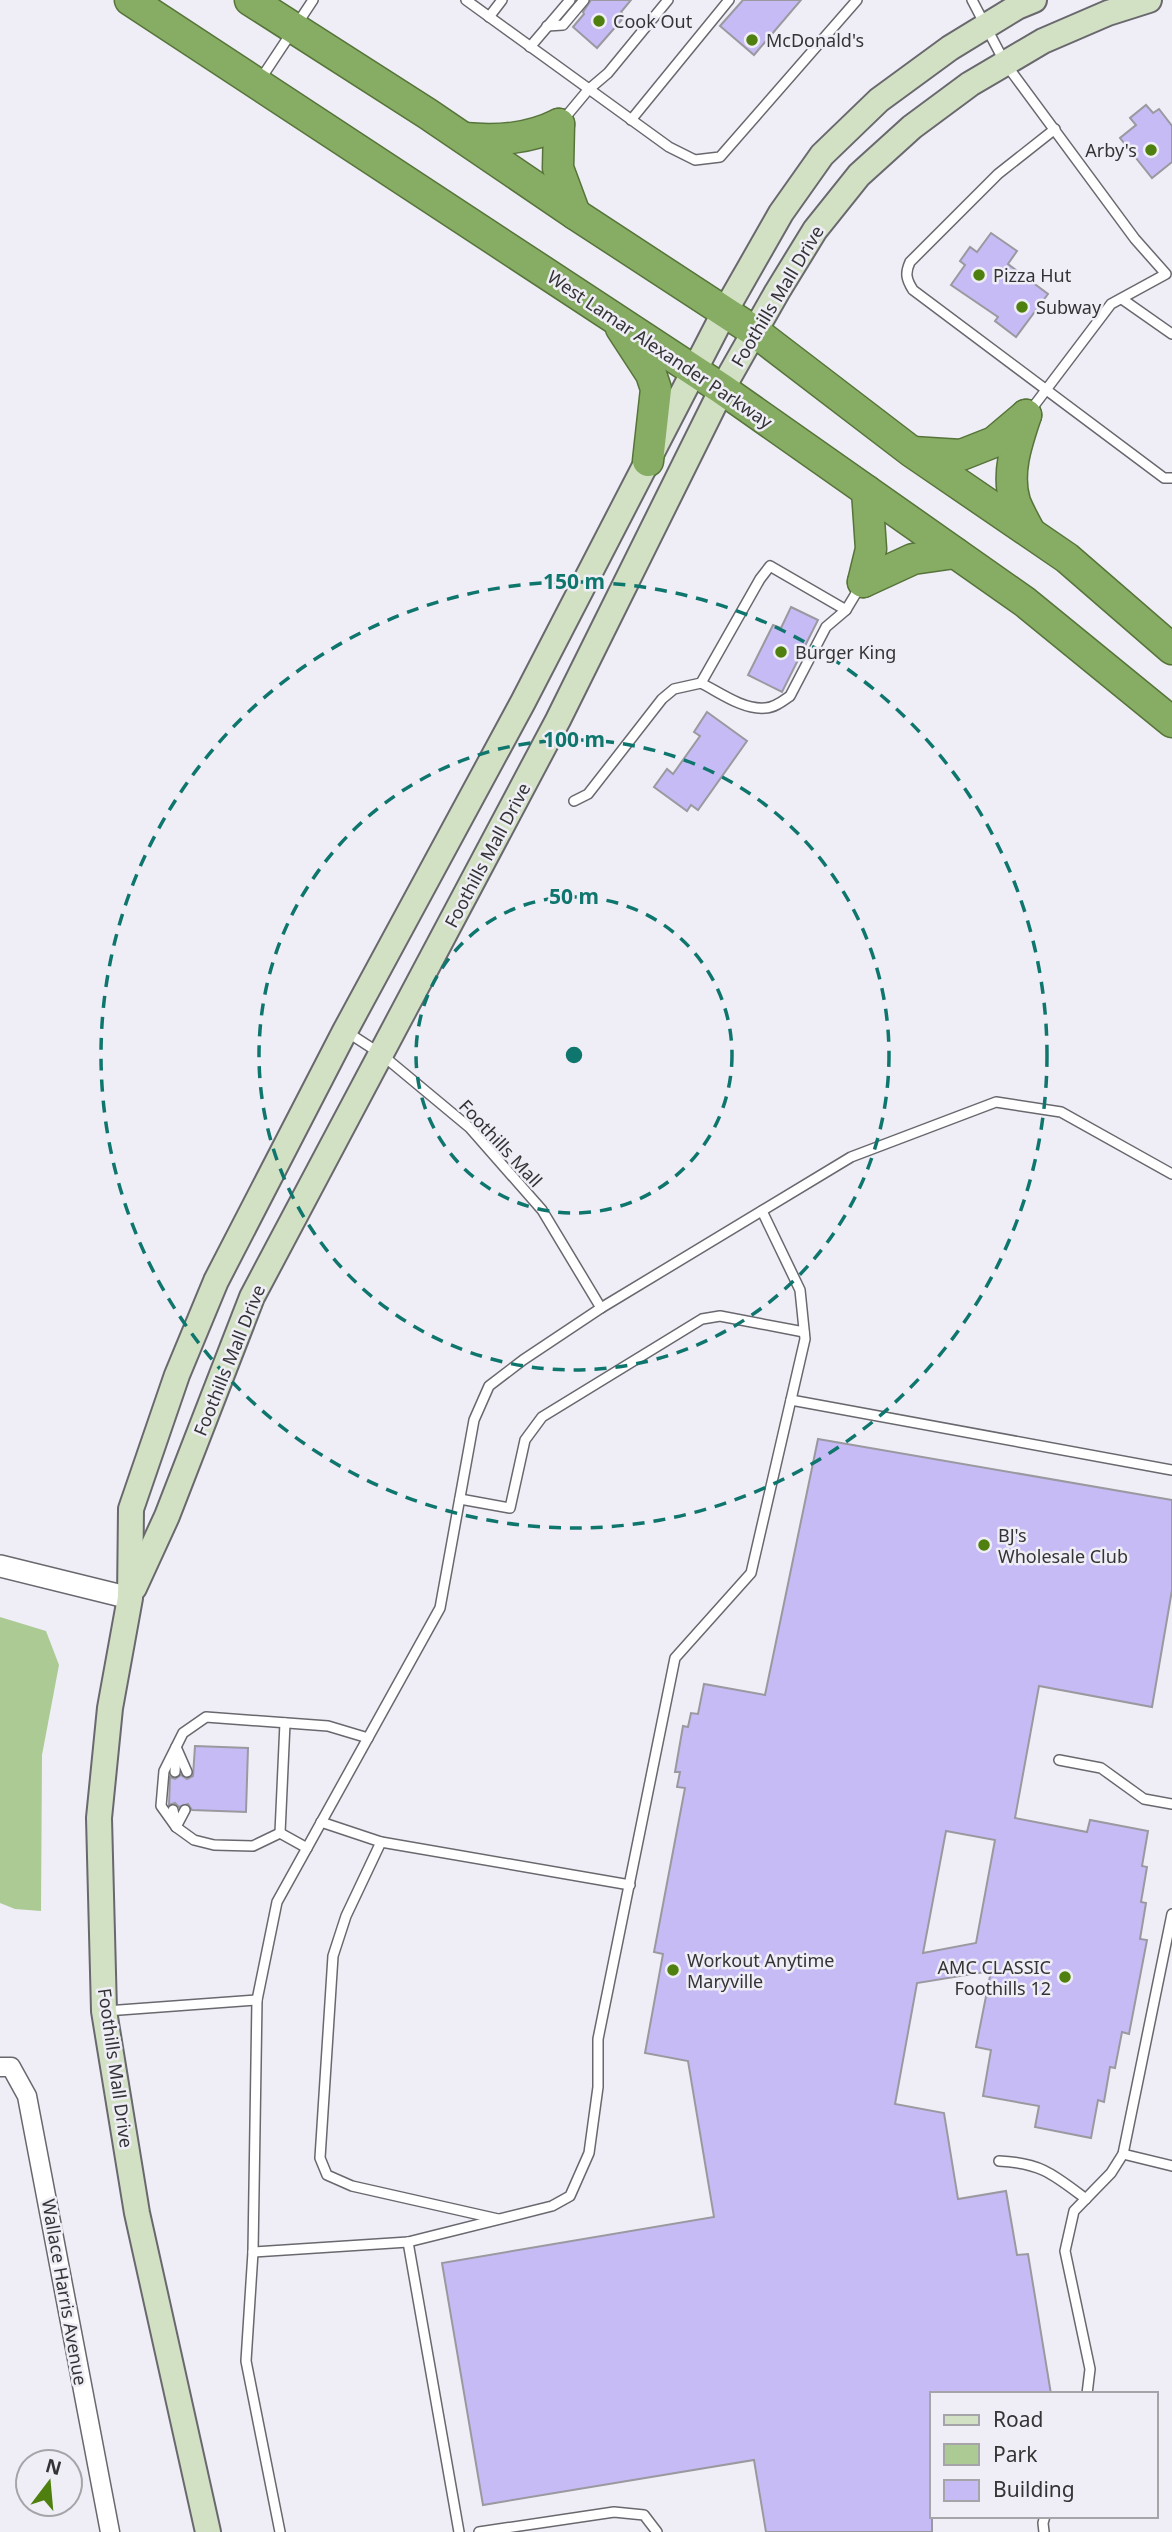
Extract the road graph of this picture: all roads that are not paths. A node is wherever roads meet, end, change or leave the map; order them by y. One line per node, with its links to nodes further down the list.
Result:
1 (130, 0): 20 (highway, West Lamar Alexander Parkway)
2 (250, 0): 17 (highway)
3 (313, 0): 17 (lane)
4 (466, 0): 14 (lane)
5 (502, 0): 14 (lane)
6 (570, 0): 15 (lane)
7 (584, 0): 15 (lane)
8 (668, 0): 21 (lane)
9 (729, 0): 22 (lane)
10 (857, 0): 22 (lane)
11 (972, 0): 16 (lane)
12 (1034, 0): 16 (main road, Foothills Mall Drive)
13 (1149, 0): 19 (main road, Foothills Mall Drive)
14 (489, 17): 18 (lane)
15 (547, 26): 18 (lane)
16 (986, 26): 19 (lane); 28 (main road, Foothills Mall Drive)
17 (295, 29): 20 (lane); 25 (highway)
18 (530, 47): 21 (lane)
19 (1005, 63): 24 (lane); 30 (main road, Foothills Mall Drive)
20 (258, 84): 29 (highway, West Lamar Alexander Parkway)
21 (588, 90): 22 (lane); 23 (lane)
22 (631, 120)
23 (559, 124): 25 (highway); 26 (highway)
24 (1055, 129): 27 (lane); 34 (lane)
25 (464, 138): 26 (highway)
26 (575, 214): 28 (highway)
27 (1122, 299): 31 (lane); 34 (lane)
28 (724, 313): 30 (highway); 32 (main road, Foothills Mall Drive)
29 (615, 318): 32 (highway, West Lamar Alexander Parkway); 37 (highway)
30 (754, 331): 33 (main road, Foothills Mall Drive); 36 (highway)
31 (1172, 334)
32 (695, 371): 33 (highway, West Lamar Alexander Parkway); 37 (main road, Foothills Mall Drive)
33 (722, 389): 39 (highway, West Lamar Alexander Parkway); 49 (main road, Foothills Mall Drive)
34 (1046, 389): 35 (lane); 38 (lane)
35 (1026, 415): 36 (highway); 40 (highway)
36 (912, 452): 40 (highway)
37 (648, 461): 48 (main road, Foothills Mall Drive)
38 (1172, 478)
39 (867, 491): 41 (highway, West Lamar Alexander Parkway); 42 (highway)
40 (1030, 533): 44 (highway)
41 (955, 553): 42 (highway); 46 (highway, West Lamar Alexander Parkway)
42 (863, 582): 43 (lane)
43 (846, 610): 45 (lane); 45 (lane)
44 (1172, 649)
45 (701, 683): 47 (lane)
46 (1172, 722)
47 (574, 801)
48 (345, 1031): 49 (lane, Foothills Mall); 58 (main road, Foothills Mall Drive)
49 (381, 1054): 52 (lane, Foothills Mall); 58 (main road, Foothills Mall Drive)
50 (1172, 1174): 51 (lane)
51 (762, 1211): 52 (lane); 53 (lane)
52 (601, 1308): 56 (lane)
53 (804, 1332): 54 (lane); 56 (lane)
54 (791, 1400): 55 (lane); 73 (lane)
55 (1172, 1471)
56 (460, 1499): 60 (lane)
57 (0, 1566): 58 (street)
58 (130, 1598): 76 (main road, Foothills Mall Drive)
59 (285, 1723): 60 (lane); 61 (lane); 70 (lane)
60 (368, 1738): 68 (lane)
61 (176, 1748): 63 (lane); 64 (lane); 69 (lane)
62 (1059, 1760): 65 (lane)
63 (175, 1772)
64 (187, 1772)
65 (1172, 1804)
66 (173, 1810): 69 (lane)
67 (185, 1810): 69 (lane)
68 (321, 1822): 71 (lane); 72 (lane)
69 (176, 1828): 70 (lane)
70 (280, 1833): 72 (lane)
71 (381, 1842): 73 (lane); 82 (lane)
72 (307, 1848): 75 (lane)
73 (630, 1885): 82 (lane)
74 (1172, 1914): 78 (lane)
75 (257, 2000): 76 (lane); 84 (lane)
76 (104, 2011): 87 (main road, Foothills Mall Drive)
77 (0, 2067): 86 (street, Wallace Harris Avenue)
78 (1123, 2154): 80 (lane); 81 (lane)
79 (999, 2161): 81 (lane)
80 (1172, 2166)
81 (1086, 2199): 85 (lane)
82 (499, 2220): 83 (lane)
83 (408, 2242): 84 (lane); 89 (lane)
84 (253, 2252): 88 (lane)
85 (1087, 2392)
86 (110, 2532)
87 (208, 2532)
88 (280, 2532)
89 (459, 2532)
90 (479, 2532): 91 (lane)
91 (657, 2532)

